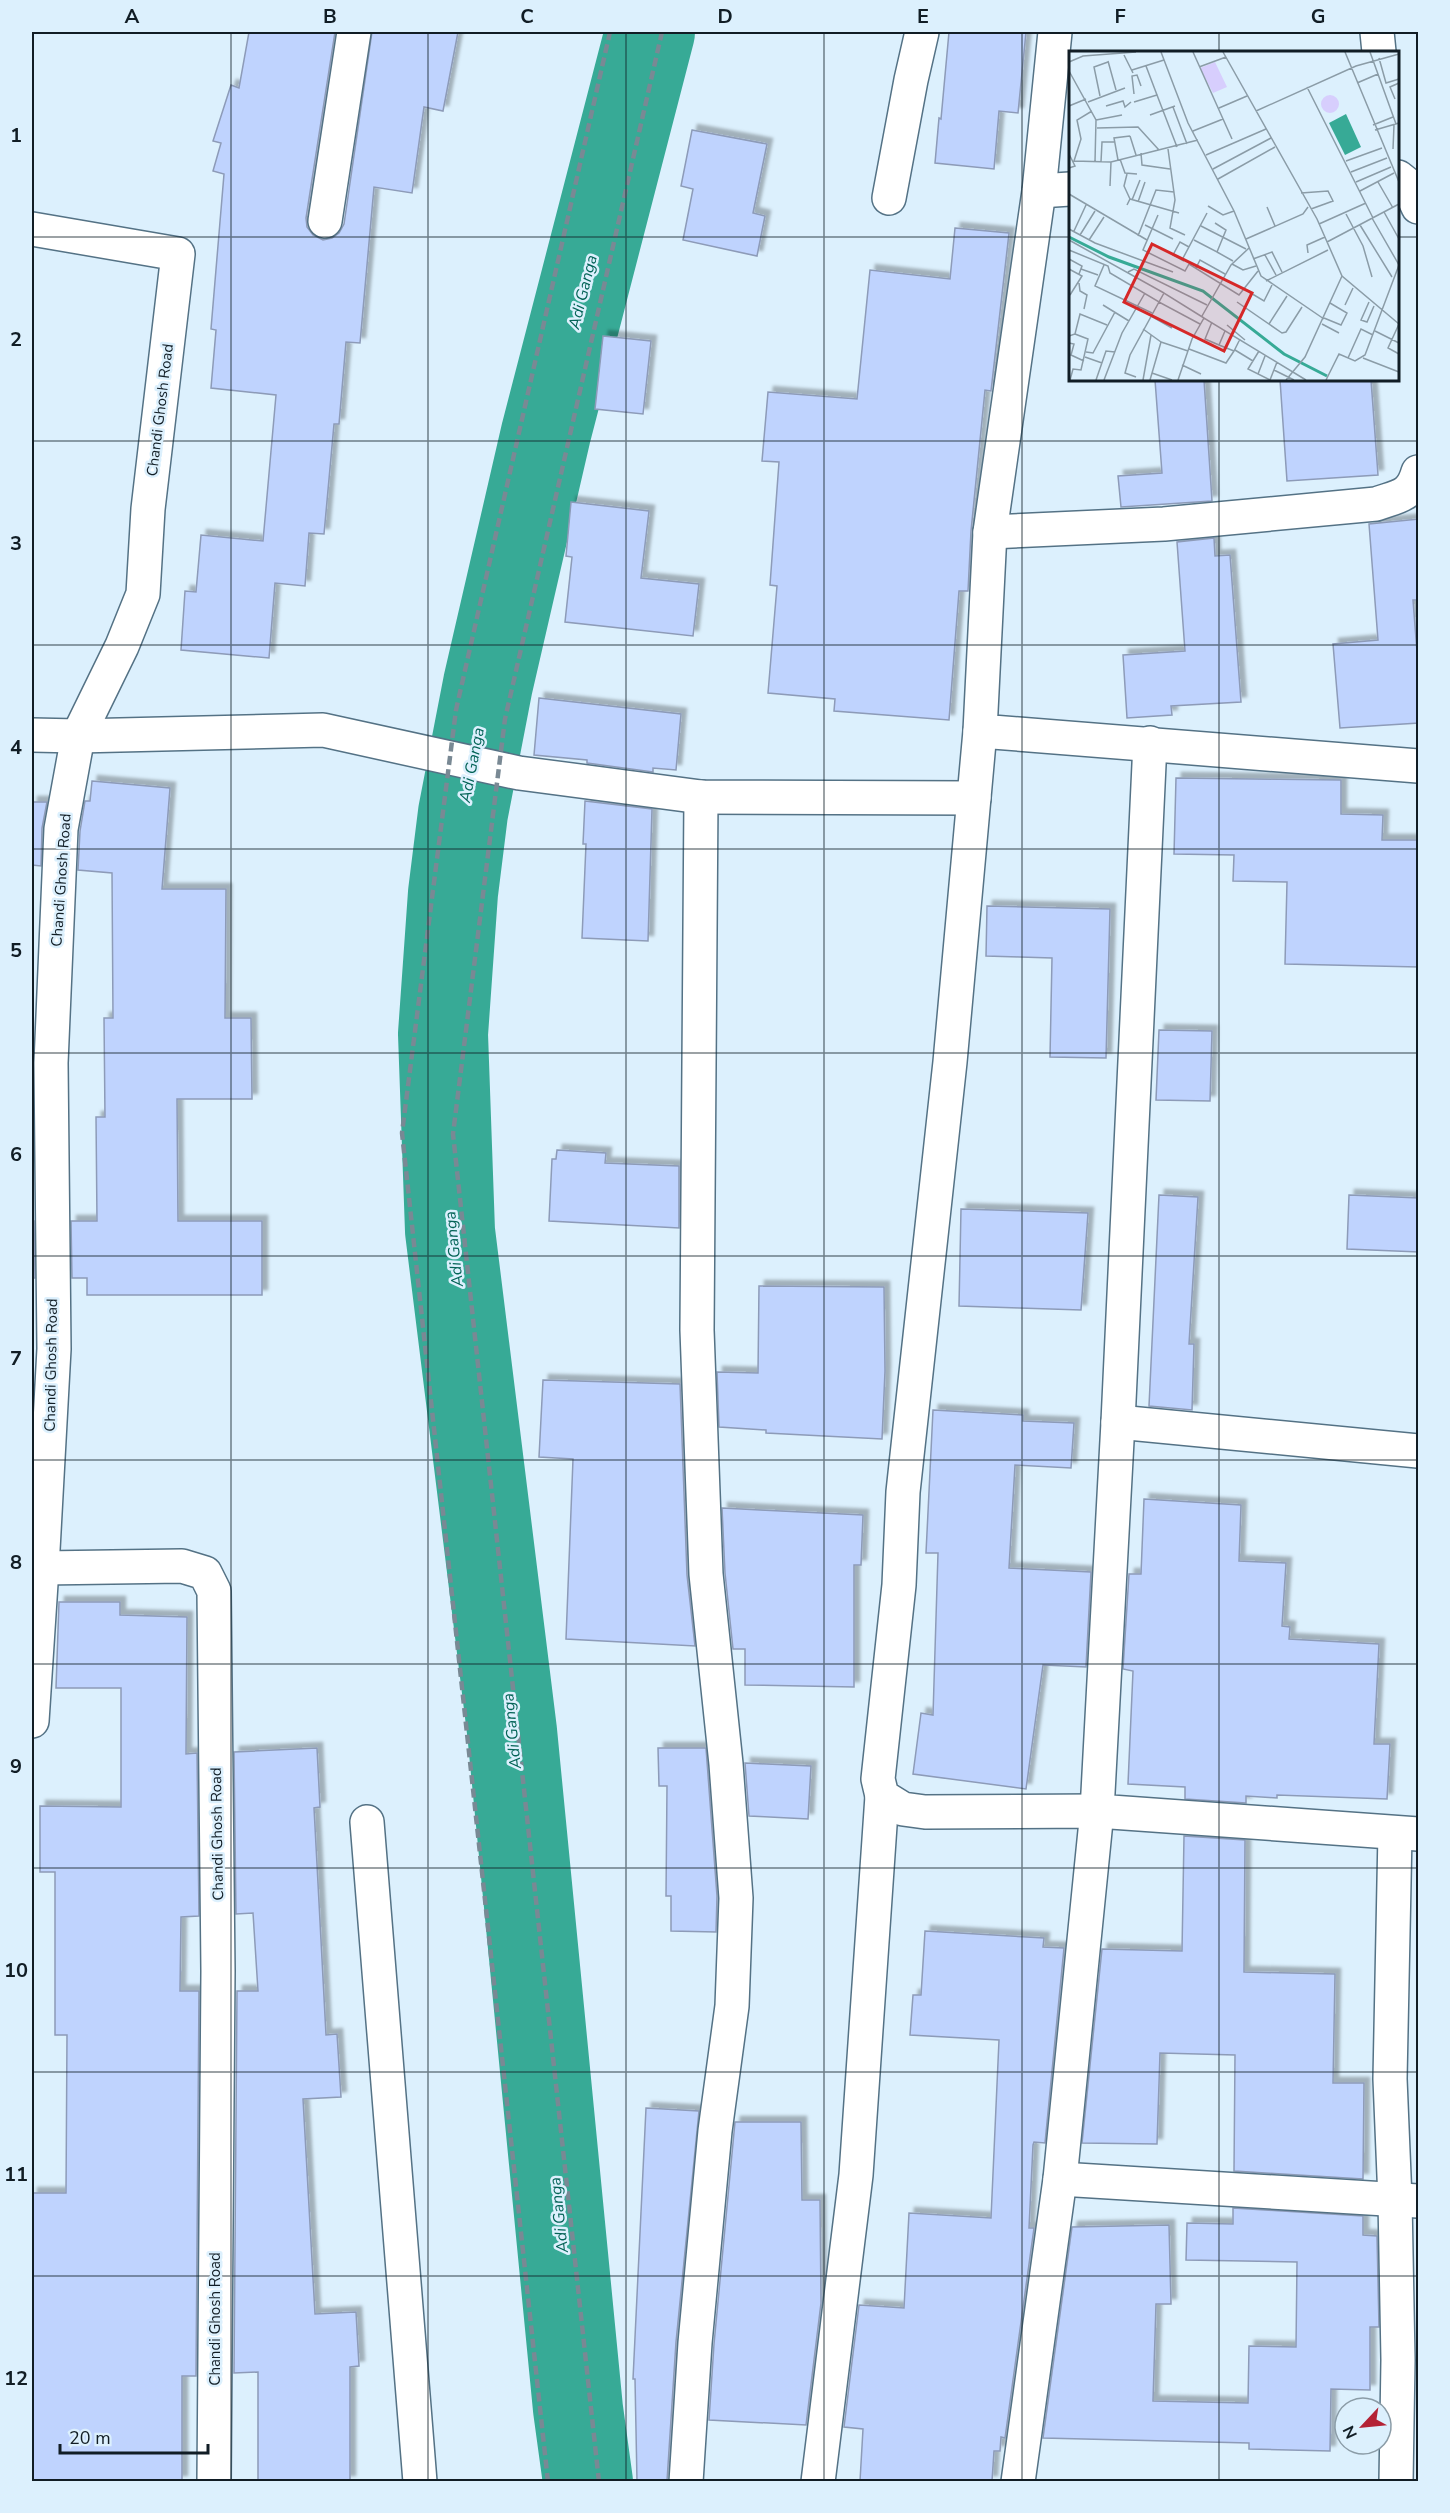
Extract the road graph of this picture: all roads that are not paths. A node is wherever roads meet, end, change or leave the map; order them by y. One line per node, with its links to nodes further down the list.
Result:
1 (354, 32): 10 (street)
2 (922, 32): 8 (street)
3 (1055, 32): 7 (street)
4 (1377, 32): 5 (street)
5 (1379, 51)
6 (1399, 178): 9 (street)
7 (1055, 190): 13 (street)
8 (889, 198)
9 (1419, 207)
10 (325, 221)
11 (32, 229): 16 (street, Chandi Ghosh Road)
12 (1419, 472): 13 (street)
13 (990, 532): 14 (street)
14 (980, 731): 17 (street); 20 (street)
15 (32, 735): 16 (street)
16 (78, 736): 19 (street); 21 (street, Chandi Ghosh Road)
17 (1150, 743): 18 (street); 22 (street)
18 (1419, 766)
19 (701, 797): 20 (street); 34 (street)
20 (974, 798): 26 (street)
21 (42, 1378): 24 (street, Chandi Ghosh Road)
22 (1118, 1422): 23 (street); 27 (street)
23 (1419, 1451)
24 (42, 1569): 25 (street); 32 (street, Chandi Ghosh Road)
25 (32, 1721)
26 (882, 1796): 27 (street); 35 (street)
27 (1096, 1811): 29 (street); 30 (street)
28 (367, 1822): 33 (street)
29 (1407, 1833): 31 (street)
30 (1060, 2179): 31 (street); 36 (street)
31 (1407, 2200): 37 (street)
32 (214, 2481)
33 (420, 2481)
34 (687, 2481)
35 (818, 2481)
36 (1018, 2481)
37 (1396, 2481)

